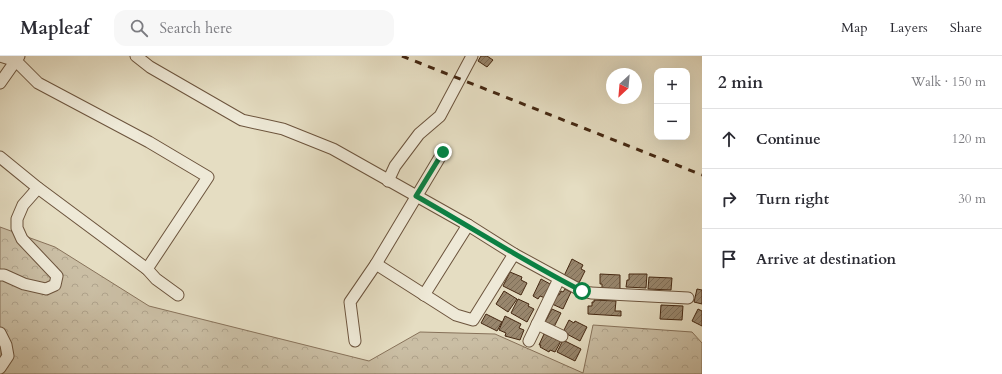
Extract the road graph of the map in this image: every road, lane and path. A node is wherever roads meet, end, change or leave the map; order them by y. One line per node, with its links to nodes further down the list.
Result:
1 (0, 56): 4 (street)
2 (136, 56): 8 (street)
3 (472, 56): 8 (street)
4 (18, 59): 5 (street); 14 (street)
5 (0, 83)
6 (443, 152): 10 (street)
7 (0, 157): 9 (street)
8 (388, 181): 10 (street)
9 (38, 188): 14 (street); 15 (street)
10 (416, 196): 11 (street); 13 (street)
11 (468, 225): 12 (street); 18 (street)
12 (514, 254): 16 (street); 18 (street)
13 (376, 264): 18 (street); 23 (street)
14 (147, 269): 17 (street)
15 (0, 275)
16 (559, 279): 19 (street); 20 (street)
17 (178, 295)
18 (424, 296)
19 (688, 298)
20 (537, 324): 22 (street); 24 (street)
21 (0, 333): 25 (street)
22 (562, 336)
23 (354, 341)
24 (529, 341)
25 (0, 368)

